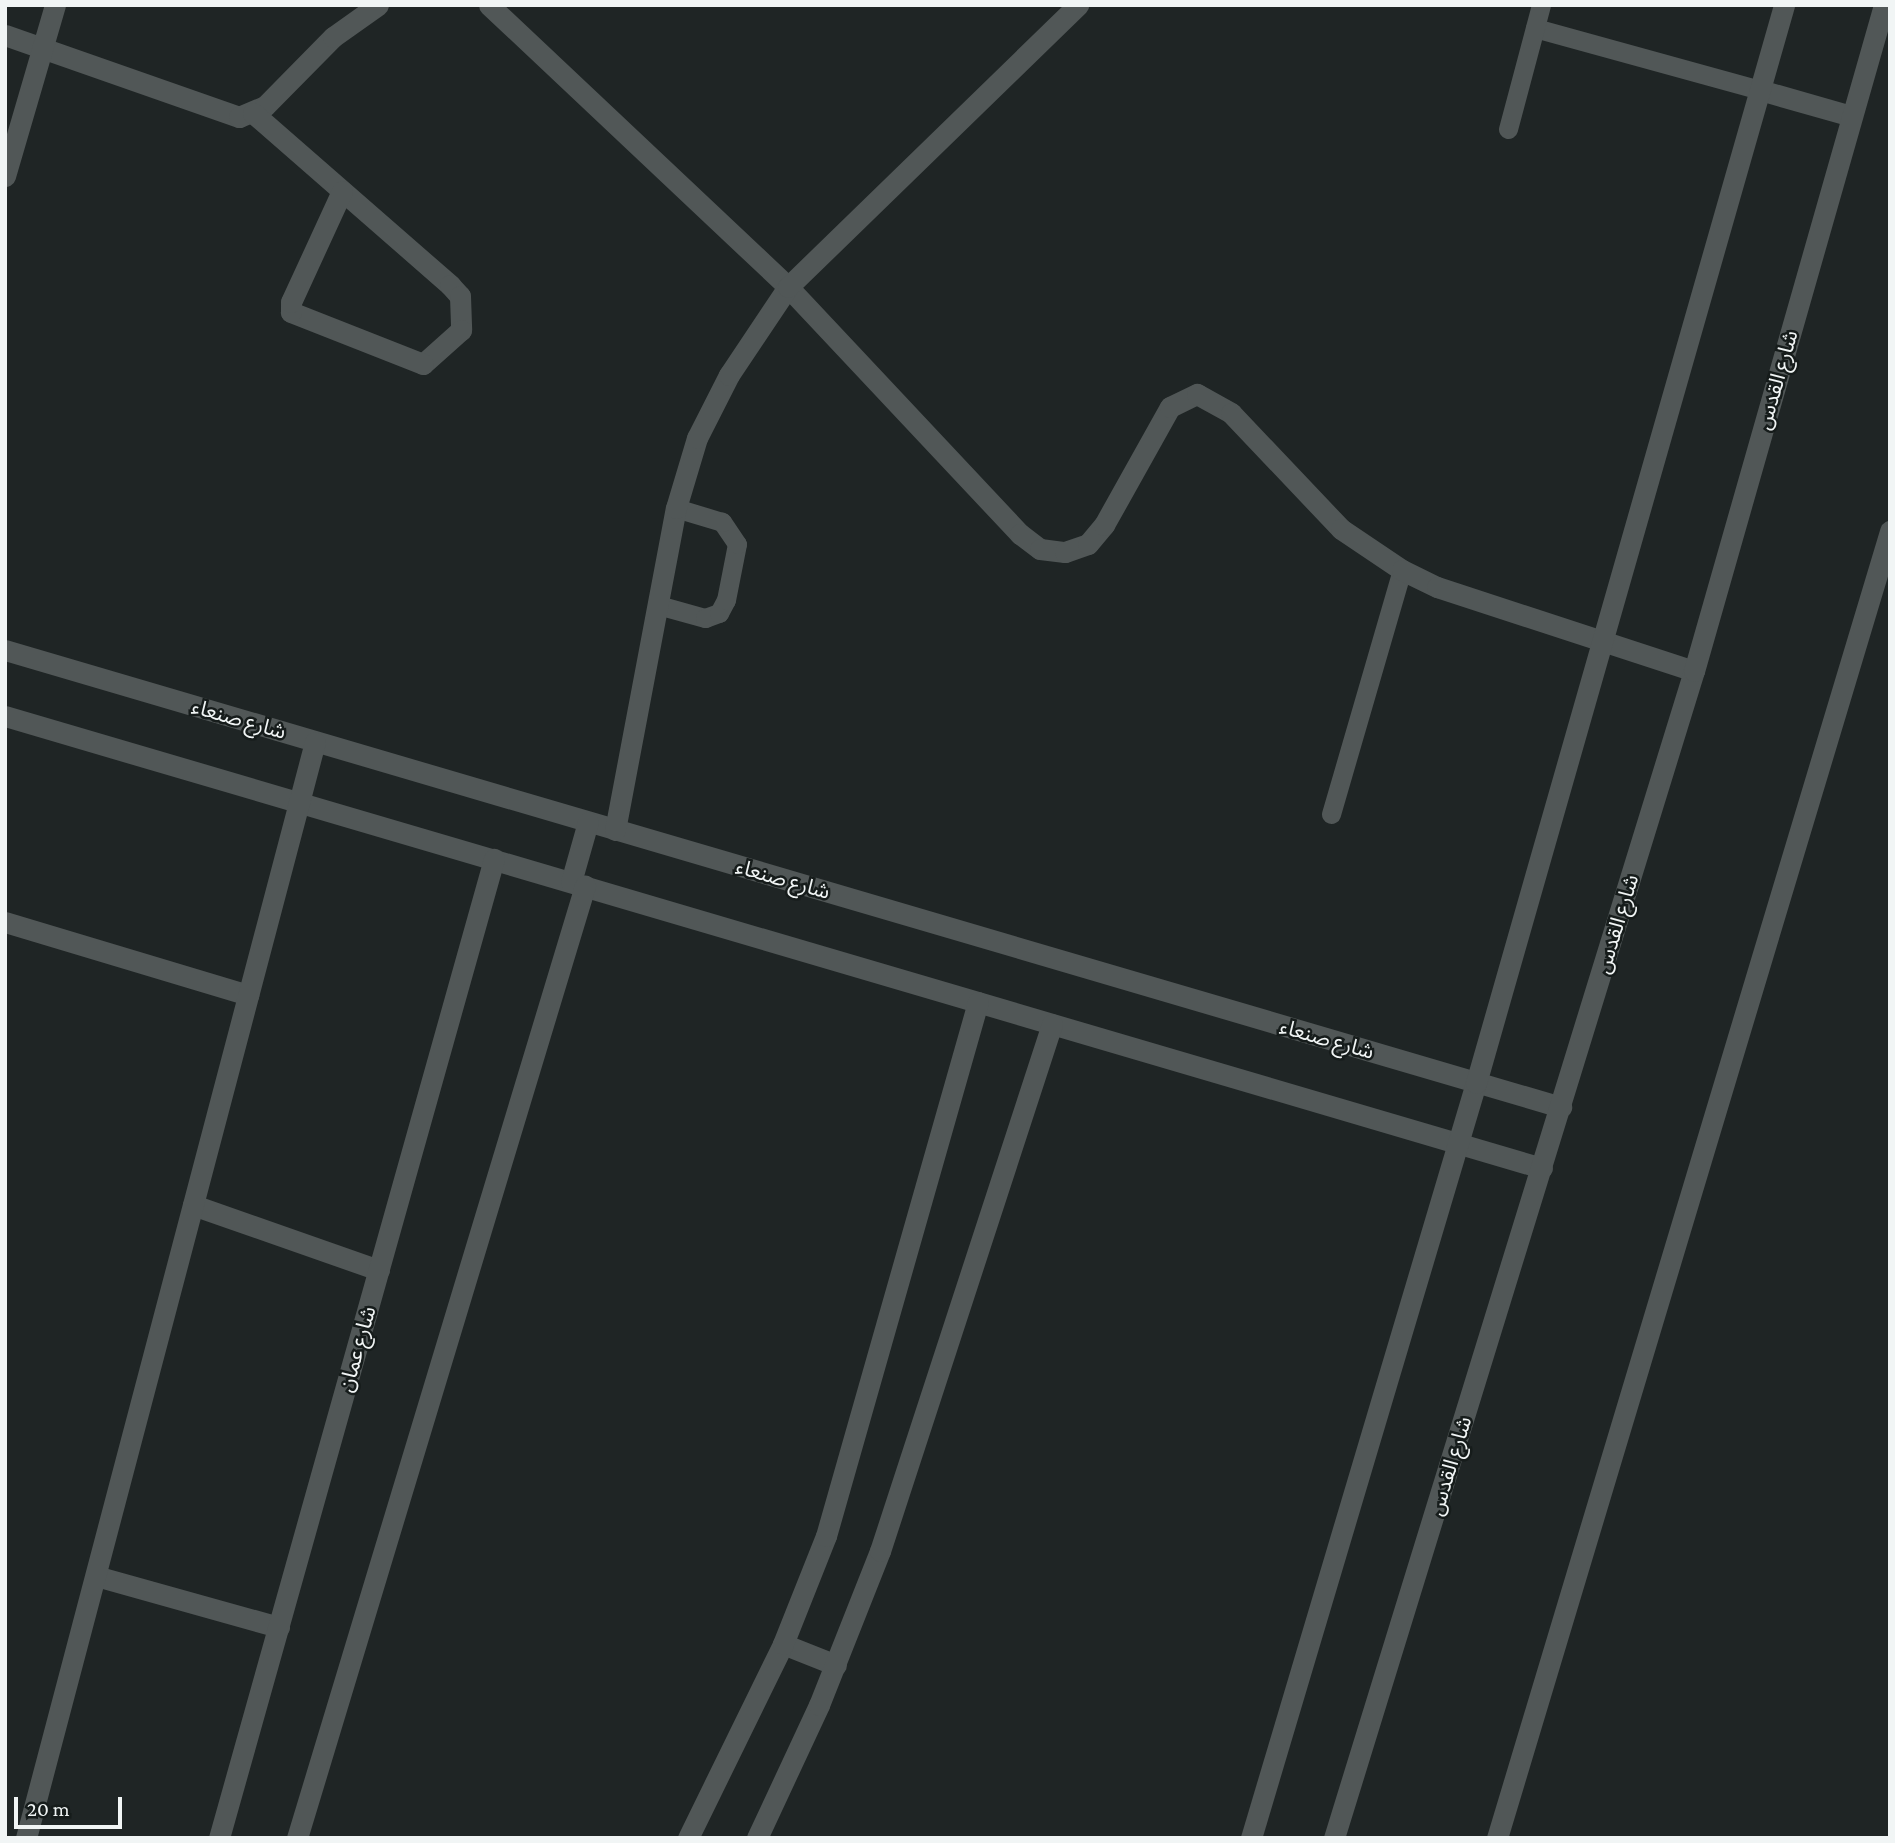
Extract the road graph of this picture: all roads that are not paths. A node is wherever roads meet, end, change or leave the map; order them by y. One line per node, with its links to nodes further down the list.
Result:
1 (55, 5): 10 (street)
2 (379, 5): 12 (street)
3 (489, 5): 17 (street)
4 (1078, 5): 17 (street)
5 (1541, 5): 8 (lane)
6 (1783, 5): 11 (street)
7 (1884, 5): 13 (street, شارع القدس)
8 (1535, 27): 11 (lane); 14 (lane)
9 (5, 35): 10 (street)
10 (43, 49): 12 (street); 15 (street)
11 (1759, 90): 13 (street); 22 (street)
12 (253, 113): 16 (street)
13 (1851, 116): 24 (street, شارع القدس)
14 (1508, 130)
15 (5, 176)
16 (342, 191): 16 (street)
17 (788, 287): 18 (street); 20 (street)
18 (676, 508): 21 (street); 21 (lane)
19 (1890, 531): 54 (street)
20 (1402, 570): 22 (street); 28 (lane)
21 (658, 605): 30 (street)
22 (1601, 641): 24 (street); 37 (street)
23 (5, 650): 26 (street, شارع صنعاء)
24 (1694, 671): 38 (street, شارع القدس)
25 (5, 716): 27 (street)
26 (314, 742): 27 (street); 29 (street, شارع صنعاء)
27 (298, 802): 31 (street); 34 (street)
28 (1331, 814)
29 (588, 822): 30 (street, شارع صنعاء); 32 (street)
30 (615, 830): 37 (street, شارع صنعاء)
31 (494, 859): 32 (street); 42 (street, شارع عمان)
32 (578, 884): 35 (street); 49 (street)
33 (5, 922): 34 (street)
34 (248, 995): 41 (street)
35 (978, 1002): 36 (street); 45 (street)
36 (1052, 1024): 39 (street); 46 (street)
37 (1476, 1083): 38 (street, شارع صنعاء); 39 (street)
38 (1561, 1107): 40 (street, شارع القدس)
39 (1458, 1143): 40 (street); 52 (street)
40 (1542, 1168): 53 (street, شارع القدس)
41 (193, 1205): 42 (street); 43 (street)
42 (379, 1269): 44 (street, شارع عمان)
43 (96, 1576): 44 (street); 47 (street)
44 (279, 1627): 48 (street, شارع عمان)
45 (783, 1644): 46 (street); 50 (street)
46 (836, 1665): 51 (street)
47 (26, 1838)
48 (219, 1838)
49 (297, 1838)
50 (688, 1838)
51 (757, 1838)
52 (1251, 1838)
53 (1334, 1838)
54 (1497, 1838)

